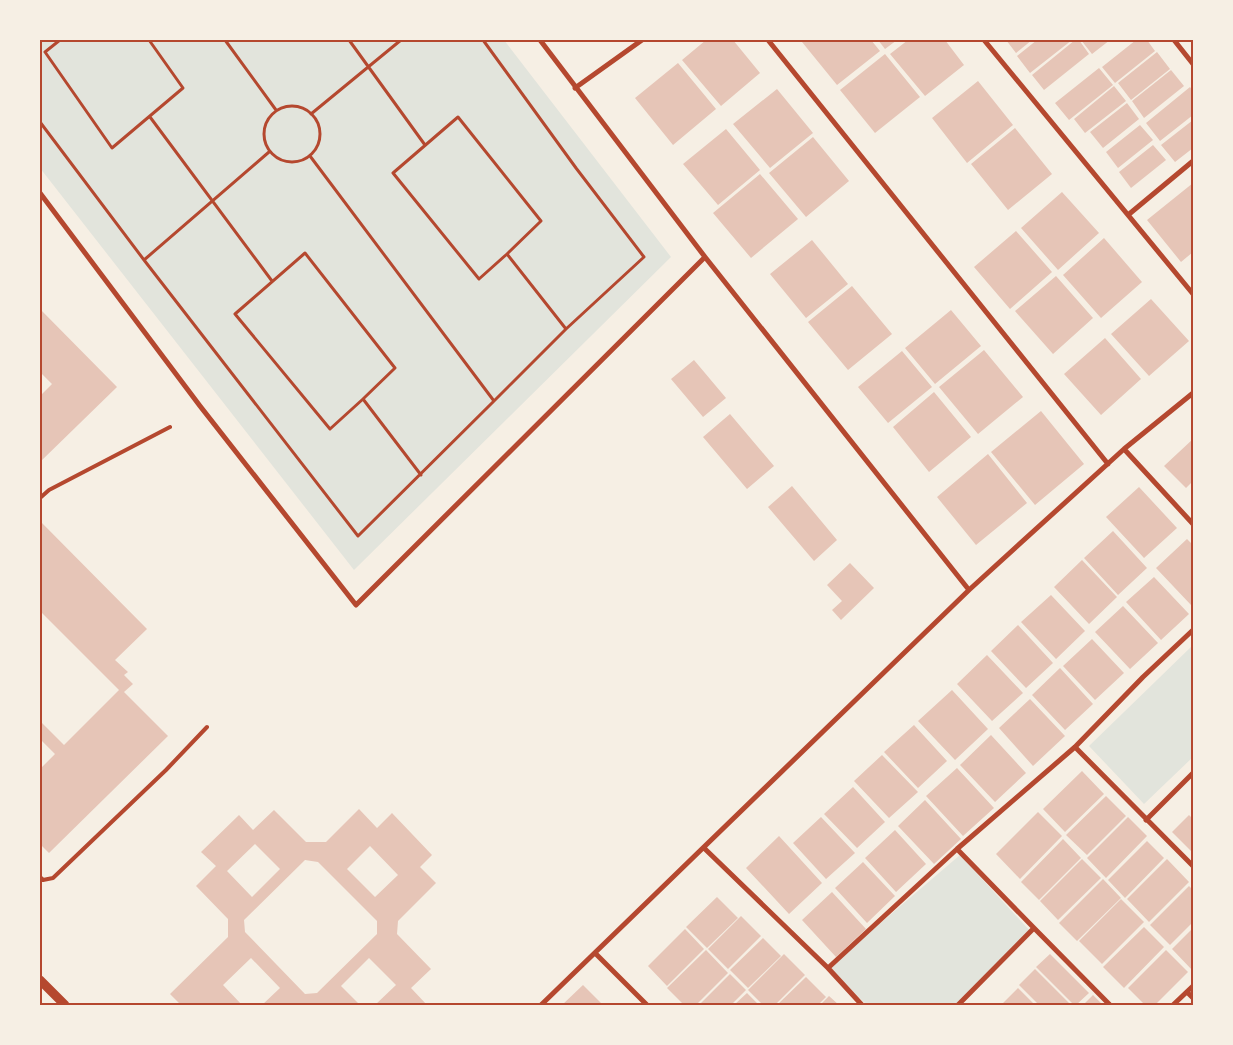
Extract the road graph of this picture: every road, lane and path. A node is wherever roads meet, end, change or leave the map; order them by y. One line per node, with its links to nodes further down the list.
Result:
1 (60, 40): 17 (path)
2 (149, 40): 17 (path)
3 (225, 40): 15 (path)
4 (349, 40): 13 (path)
5 (401, 40): 13 (path)
6 (483, 40): 31 (path)
7 (540, 40): 14 (street)
8 (642, 40): 14 (street)
9 (768, 40): 37 (street)
10 (984, 40): 25 (street)
11 (1174, 40): 12 (street)
12 (1193, 64)
13 (368, 66): 16 (path); 19 (path)
14 (575, 88): 27 (street)
15 (276, 111): 16 (path); 20 (path)
16 (311, 114): 21 (path)
17 (150, 117): 24 (path)
18 (40, 122): 28 (path)
19 (425, 145): 26 (path); 26 (path)
20 (269, 152): 21 (path); 24 (path)
21 (310, 156): 34 (path)
22 (1193, 161): 25 (street)
23 (40, 193): 27 (street)
24 (212, 201): 28 (path); 29 (path)
25 (1128, 215): 30 (street)
26 (507, 254): 31 (path)
27 (705, 257): 41 (street)
28 (144, 260): 38 (path)
29 (272, 281): 33 (path); 33 (path)
30 (1193, 294)
31 (566, 329): 34 (path)
32 (1193, 392): 36 (street)
33 (363, 399): 38 (path)
34 (494, 402): 38 (path)
35 (170, 427): 39 (lane)
36 (1124, 449): 37 (street); 40 (street)
37 (1108, 464): 41 (street)
38 (421, 475)
39 (40, 498)
40 (1193, 524)
41 (969, 590): 47 (street)
42 (1193, 630): 44 (street)
43 (207, 727): 50 (lane)
44 (1075, 747): 46 (street); 48 (street)
45 (1193, 773): 46 (street)
46 (1146, 820): 49 (street)
47 (704, 848): 52 (street); 53 (street)
48 (957, 849): 51 (street); 53 (street)
49 (1193, 866)
50 (40, 877)
51 (1034, 928): 62 (street); 63 (street)
52 (595, 953): 59 (street); 60 (street)
53 (828, 968): 61 (street)
54 (40, 980): 58 (street)
55 (1193, 986): 56 (street)
56 (1187, 992): 57 (street); 64 (street)
57 (1193, 998)
58 (65, 1005)
59 (541, 1005)
60 (647, 1005)
61 (862, 1005)
62 (958, 1005)
63 (1110, 1005)
64 (1173, 1005)

